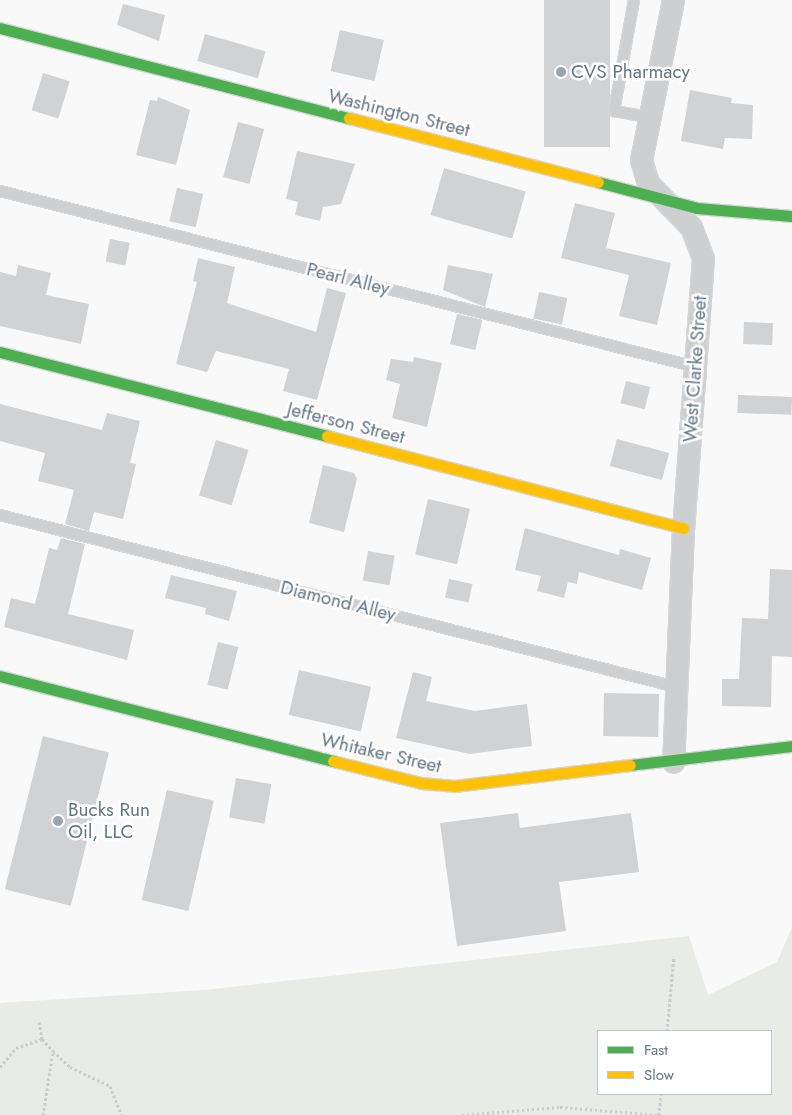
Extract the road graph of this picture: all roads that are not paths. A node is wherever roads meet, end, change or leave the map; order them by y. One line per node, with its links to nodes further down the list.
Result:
1 (634, 0): 4 (lane)
2 (673, 0): 4 (street, West Clarke Street)
3 (0, 28): 6 (street, Washington Street)
4 (649, 117): 6 (street, West Clarke Street)
5 (0, 191): 9 (lane, Pearl Alley)
6 (663, 199): 7 (street, Washington Street); 9 (street, West Clarke Street)
7 (792, 216)
8 (0, 352): 11 (street, Jefferson Street)
9 (696, 367): 11 (street, West Clarke Street)
10 (0, 515): 13 (lane, Diamond Alley)
11 (683, 528): 13 (street, West Clarke Street)
12 (0, 676): 15 (street, Whitaker Street)
13 (676, 687): 15 (street, West Clarke Street)
14 (792, 746): 15 (street, Whitaker Street)
15 (673, 762)

